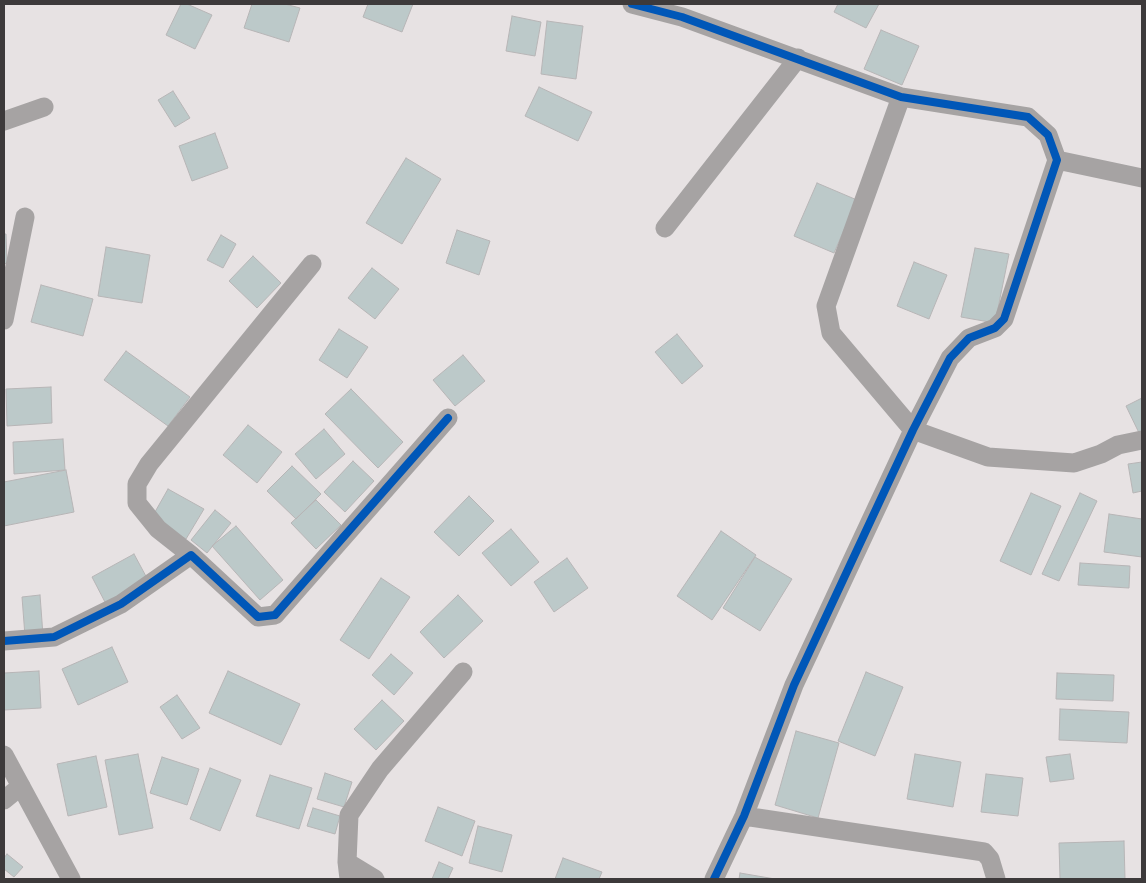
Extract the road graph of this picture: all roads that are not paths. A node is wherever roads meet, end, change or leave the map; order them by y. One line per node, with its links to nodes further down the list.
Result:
1 (632, 4): 2 (street)
2 (685, 10): 3 (street)
3 (798, 58): 4 (street); 10 (street)
4 (901, 97): 7 (street); 14 (street)
5 (44, 107): 6 (street)
6 (4, 121)
7 (1057, 160): 8 (street); 14 (street)
8 (1142, 178)
9 (25, 217): 12 (street)
10 (664, 228)
11 (312, 264): 16 (street)
12 (4, 320)
13 (448, 418): 16 (street)
14 (913, 430): 15 (street); 22 (street)
15 (1142, 440)
16 (191, 555): 17 (street)
17 (4, 641)
18 (463, 672): 23 (street)
19 (4, 755): 20 (street)
20 (21, 786): 21 (street); 24 (street)
21 (4, 800)
22 (744, 816): 26 (street); 27 (street)
23 (348, 870): 25 (street)
24 (72, 879)
25 (375, 879)
26 (714, 879)
27 (996, 879)

